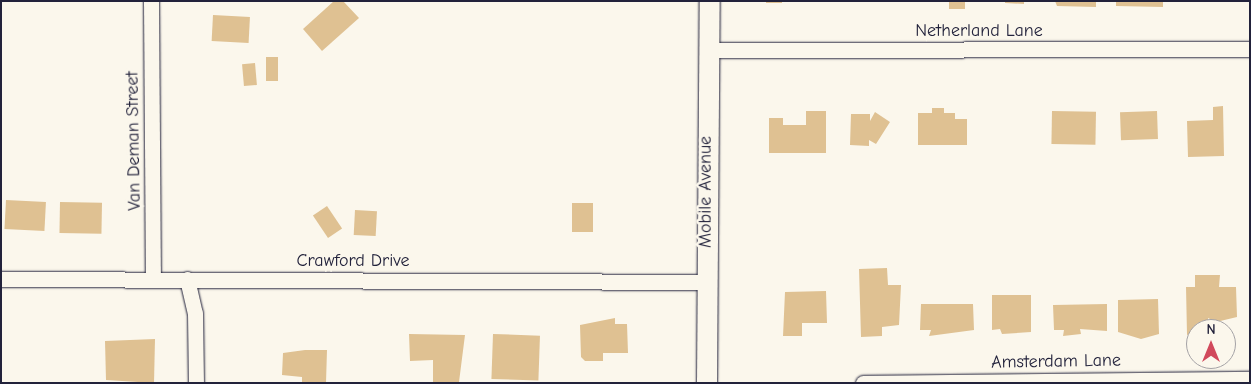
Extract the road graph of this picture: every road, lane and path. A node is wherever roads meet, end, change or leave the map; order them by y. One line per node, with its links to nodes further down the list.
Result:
1 (150, 1): 6 (street, Van Deman Street)
2 (710, 1): 4 (street, Mobile Avenue)
3 (1250, 49): 4 (street, Netherland Lane)
4 (708, 50): 8 (street, Mobile Avenue)
5 (1, 279): 6 (street, Crawford Drive)
6 (152, 279): 7 (street, Crawford Drive)
7 (187, 279): 8 (street, Crawford Drive); 10 (street)
8 (705, 282): 11 (street, Mobile Avenue)
9 (1250, 379): 12 (street, Amsterdam Lane)
10 (196, 383)
11 (707, 383)
12 (863, 383)

